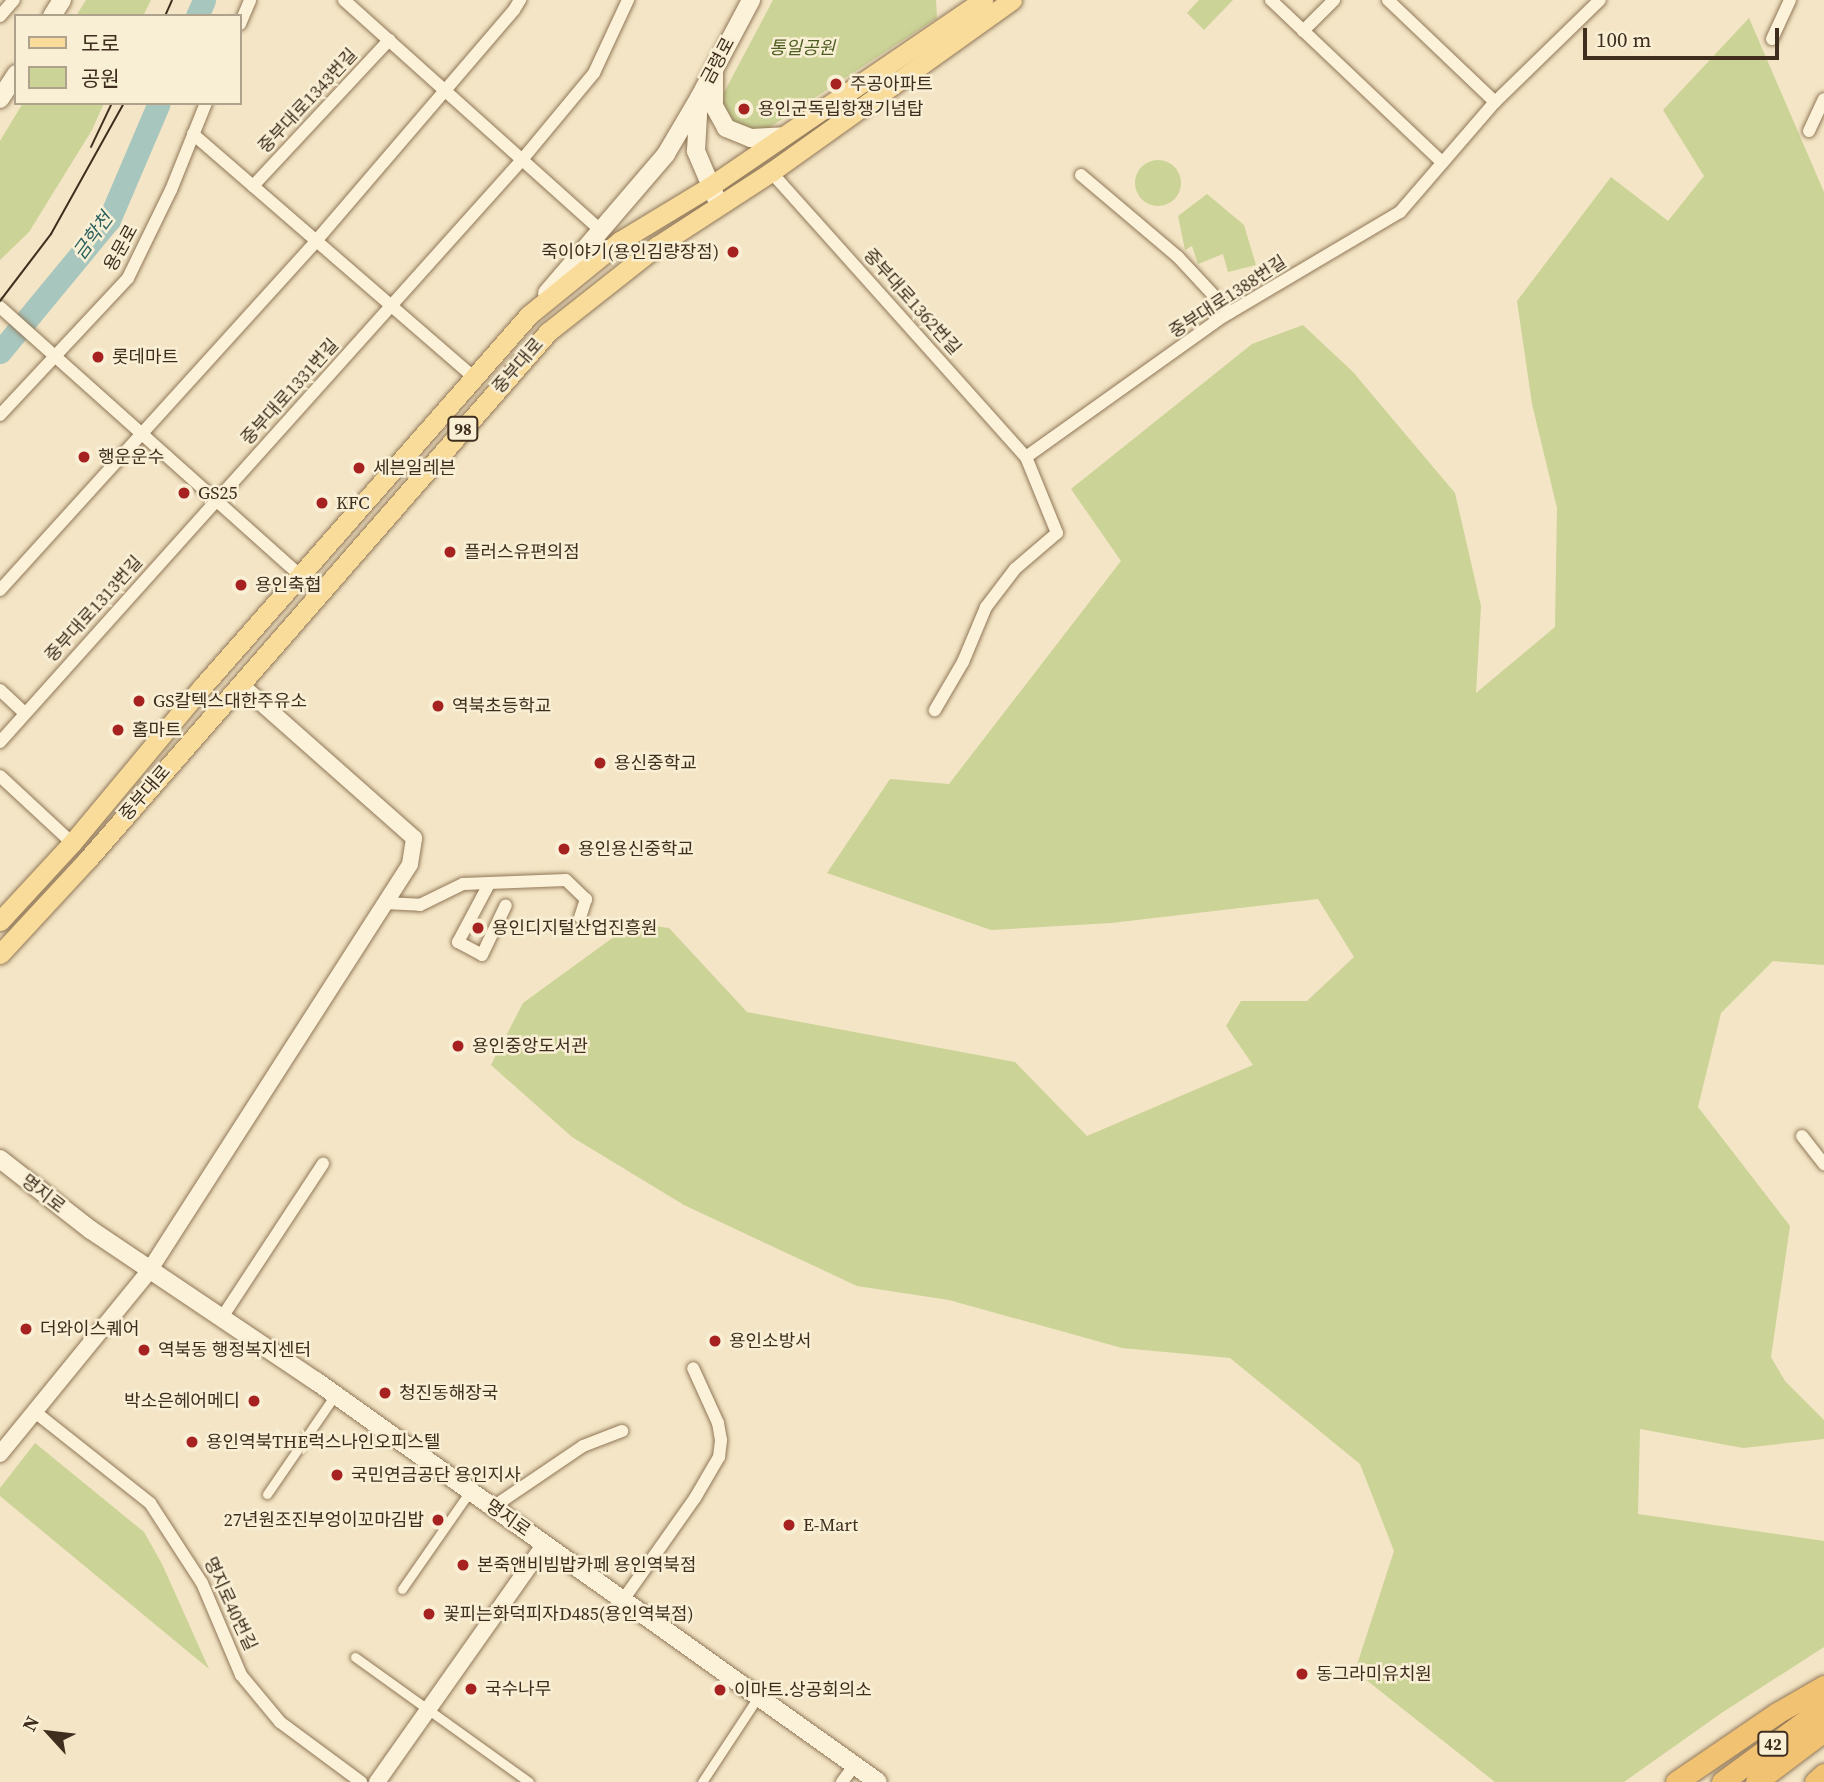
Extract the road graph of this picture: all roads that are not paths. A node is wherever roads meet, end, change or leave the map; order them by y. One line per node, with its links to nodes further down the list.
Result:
1 (14, 0): 14 (street)
2 (250, 0): 15 (street)
3 (344, 0): 18 (street)
4 (520, 0): 21 (street)
5 (628, 0): 30 (street)
6 (751, 0): 19 (main road, 금령로)
7 (1012, 0): 32 (main road, 중부대로 / 98)
8 (1271, 0): 16 (street)
9 (1334, 0): 16 (street)
10 (1388, 0): 25 (street)
11 (1790, 0): 17 (street)
12 (976, 2): 29 (main road, 중부대로 / 98)
13 (1595, 2): 25 (street, 중부대로1388번길)
14 (0, 16)
15 (242, 19)
16 (1303, 31): 31 (street)
17 (1772, 39)
18 (388, 40): 21 (street); 34 (street, 중부대로1343번길)
19 (714, 70): 22 (main road, 금령로); 29 (main road)
20 (14, 77): 23 (main road)
21 (444, 90): 30 (street); 38 (street)
22 (699, 97): 35 (main road, 금령로); 37 (main road)
23 (0, 99)
24 (1824, 99): 27 (street)
25 (1495, 102): 31 (street, 중부대로1388번길)
26 (205, 105): 28 (street, 용문로)
27 (1809, 131)
28 (193, 134): 34 (street); 43 (street, 용문로)
29 (784, 136): 35 (main road, 중부대로 / 98)
30 (522, 161): 37 (street); 39 (street)
31 (1442, 162): 41 (street, 중부대로1388번길)
32 (771, 172): 36 (main road, 중부대로 / 98); 47 (street, 중부대로1362번길)
33 (1081, 175): 41 (street)
34 (253, 186): 38 (street)
35 (709, 187): 36 (main road, 금령로); 42 (main road, 중부대로 / 98)
36 (719, 205): 51 (main road, 중부대로 / 98)
37 (600, 230): 42 (main road)
38 (316, 241): 39 (street); 46 (street)
39 (391, 306): 44 (street); 48 (street, 중부대로1331번길)
40 (0, 307): 43 (street)
41 (1230, 313): 47 (street, 중부대로1388번길)
42 (529, 315): 44 (main road, 중부대로 / 98)
43 (53, 356): 45 (street, 용문로); 46 (street)
44 (475, 378): 49 (main road, 중부대로 / 98)
45 (0, 415)
46 (140, 432): 48 (street); 50 (street)
47 (1026, 457): 53 (street, 중부대로1362번길)
48 (215, 501): 49 (street); 54 (street, 중부대로1313번길)
49 (302, 577): 57 (main road, 중부대로 / 98)
50 (0, 590)
51 (240, 684): 59 (street); 63 (main road, 중부대로 / 98)
52 (0, 690): 54 (street)
53 (935, 710)
54 (24, 712): 55 (street, 중부대로1313번길)
55 (0, 742)
56 (0, 776): 57 (street)
57 (72, 843): 62 (main road, 중부대로 / 98)
58 (489, 884): 59 (street); 61 (street); 64 (street)
59 (385, 902): 70 (street)
60 (506, 905): 64 (street)
61 (580, 917)
62 (0, 921)
63 (0, 954)
64 (482, 955): 65 (street)
65 (476, 968)
66 (1802, 1136): 69 (street)
67 (0, 1159): 70 (main road, 명지로)
68 (323, 1164): 71 (street)
69 (1824, 1164)
70 (149, 1271): 71 (main road, 명지로); 74 (street)
71 (221, 1319): 73 (main road, 명지로)
72 (693, 1368): 82 (street)
73 (335, 1395): 77 (main road, 명지로); 78 (street)
74 (35, 1412): 76 (street); 91 (street, 명지로40번길)
75 (622, 1431): 79 (street)
76 (0, 1454)
77 (470, 1491): 79 (main road, 명지로); 81 (street)
78 (267, 1494)
79 (493, 1507): 80 (main road, 명지로)
80 (545, 1544): 82 (main road, 명지로); 87 (street)
81 (402, 1589)
82 (624, 1600): 85 (main road, 명지로)
83 (355, 1657): 87 (street)
84 (1824, 1686): 97 (highway)
85 (758, 1697): 89 (main road, 명지로); 94 (street)
86 (1824, 1707): 98 (highway, 42)
87 (429, 1709): 92 (street); 93 (street)
88 (1824, 1731): 99 (highway, 42)
89 (855, 1765): 95 (street); 96 (main road, 명지로)
90 (1824, 1774): 100 (highway)
91 (361, 1782)
92 (377, 1782)
93 (529, 1782)
94 (702, 1782)
95 (842, 1782)
96 (878, 1782)
97 (1676, 1782)
98 (1722, 1782)
99 (1756, 1782)
100 (1815, 1782)

